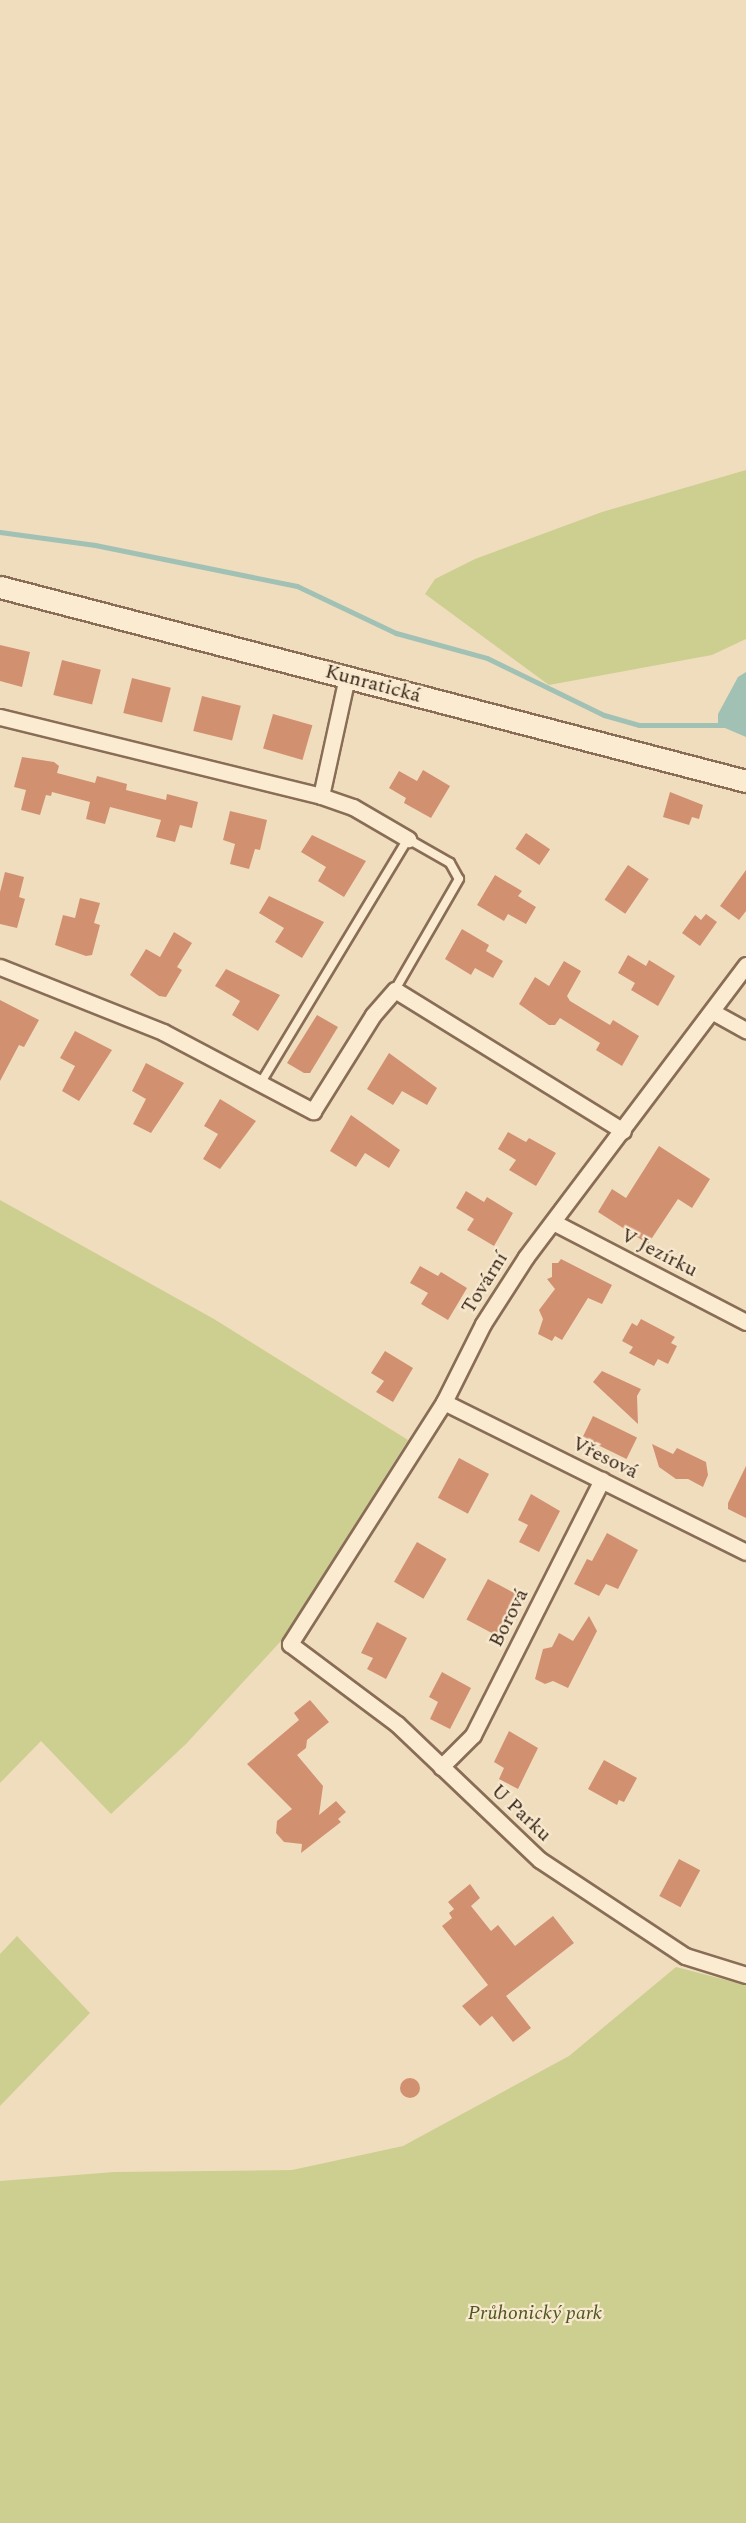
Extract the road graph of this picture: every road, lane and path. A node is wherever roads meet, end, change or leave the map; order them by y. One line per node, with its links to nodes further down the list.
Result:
1 (0, 587): 2 (street, Kunratická)
2 (347, 677): 4 (street, Kunratická); 5 (street)
3 (0, 717): 5 (street)
4 (746, 781)
5 (321, 796): 6 (street)
6 (408, 840): 9 (lane); 12 (lane)
7 (746, 965): 10 (street, Tovární)
8 (0, 967): 12 (street)
9 (394, 990): 12 (street); 13 (street)
10 (713, 1012): 11 (street); 13 (street, Tovární)
11 (746, 1030)
12 (260, 1084)
13 (623, 1131): 14 (street, Tovární)
14 (553, 1222): 15 (street, V Jezírku); 16 (street, Tovární)
15 (746, 1322)
16 (444, 1401): 17 (street, Vřesová); 19 (street, Tovární)
17 (602, 1480): 18 (street, Vřesová); 20 (street, Borová)
18 (746, 1551)
19 (290, 1644): 20 (street, U Parku)
20 (441, 1767): 21 (street, U Parku)
21 (746, 1975)

